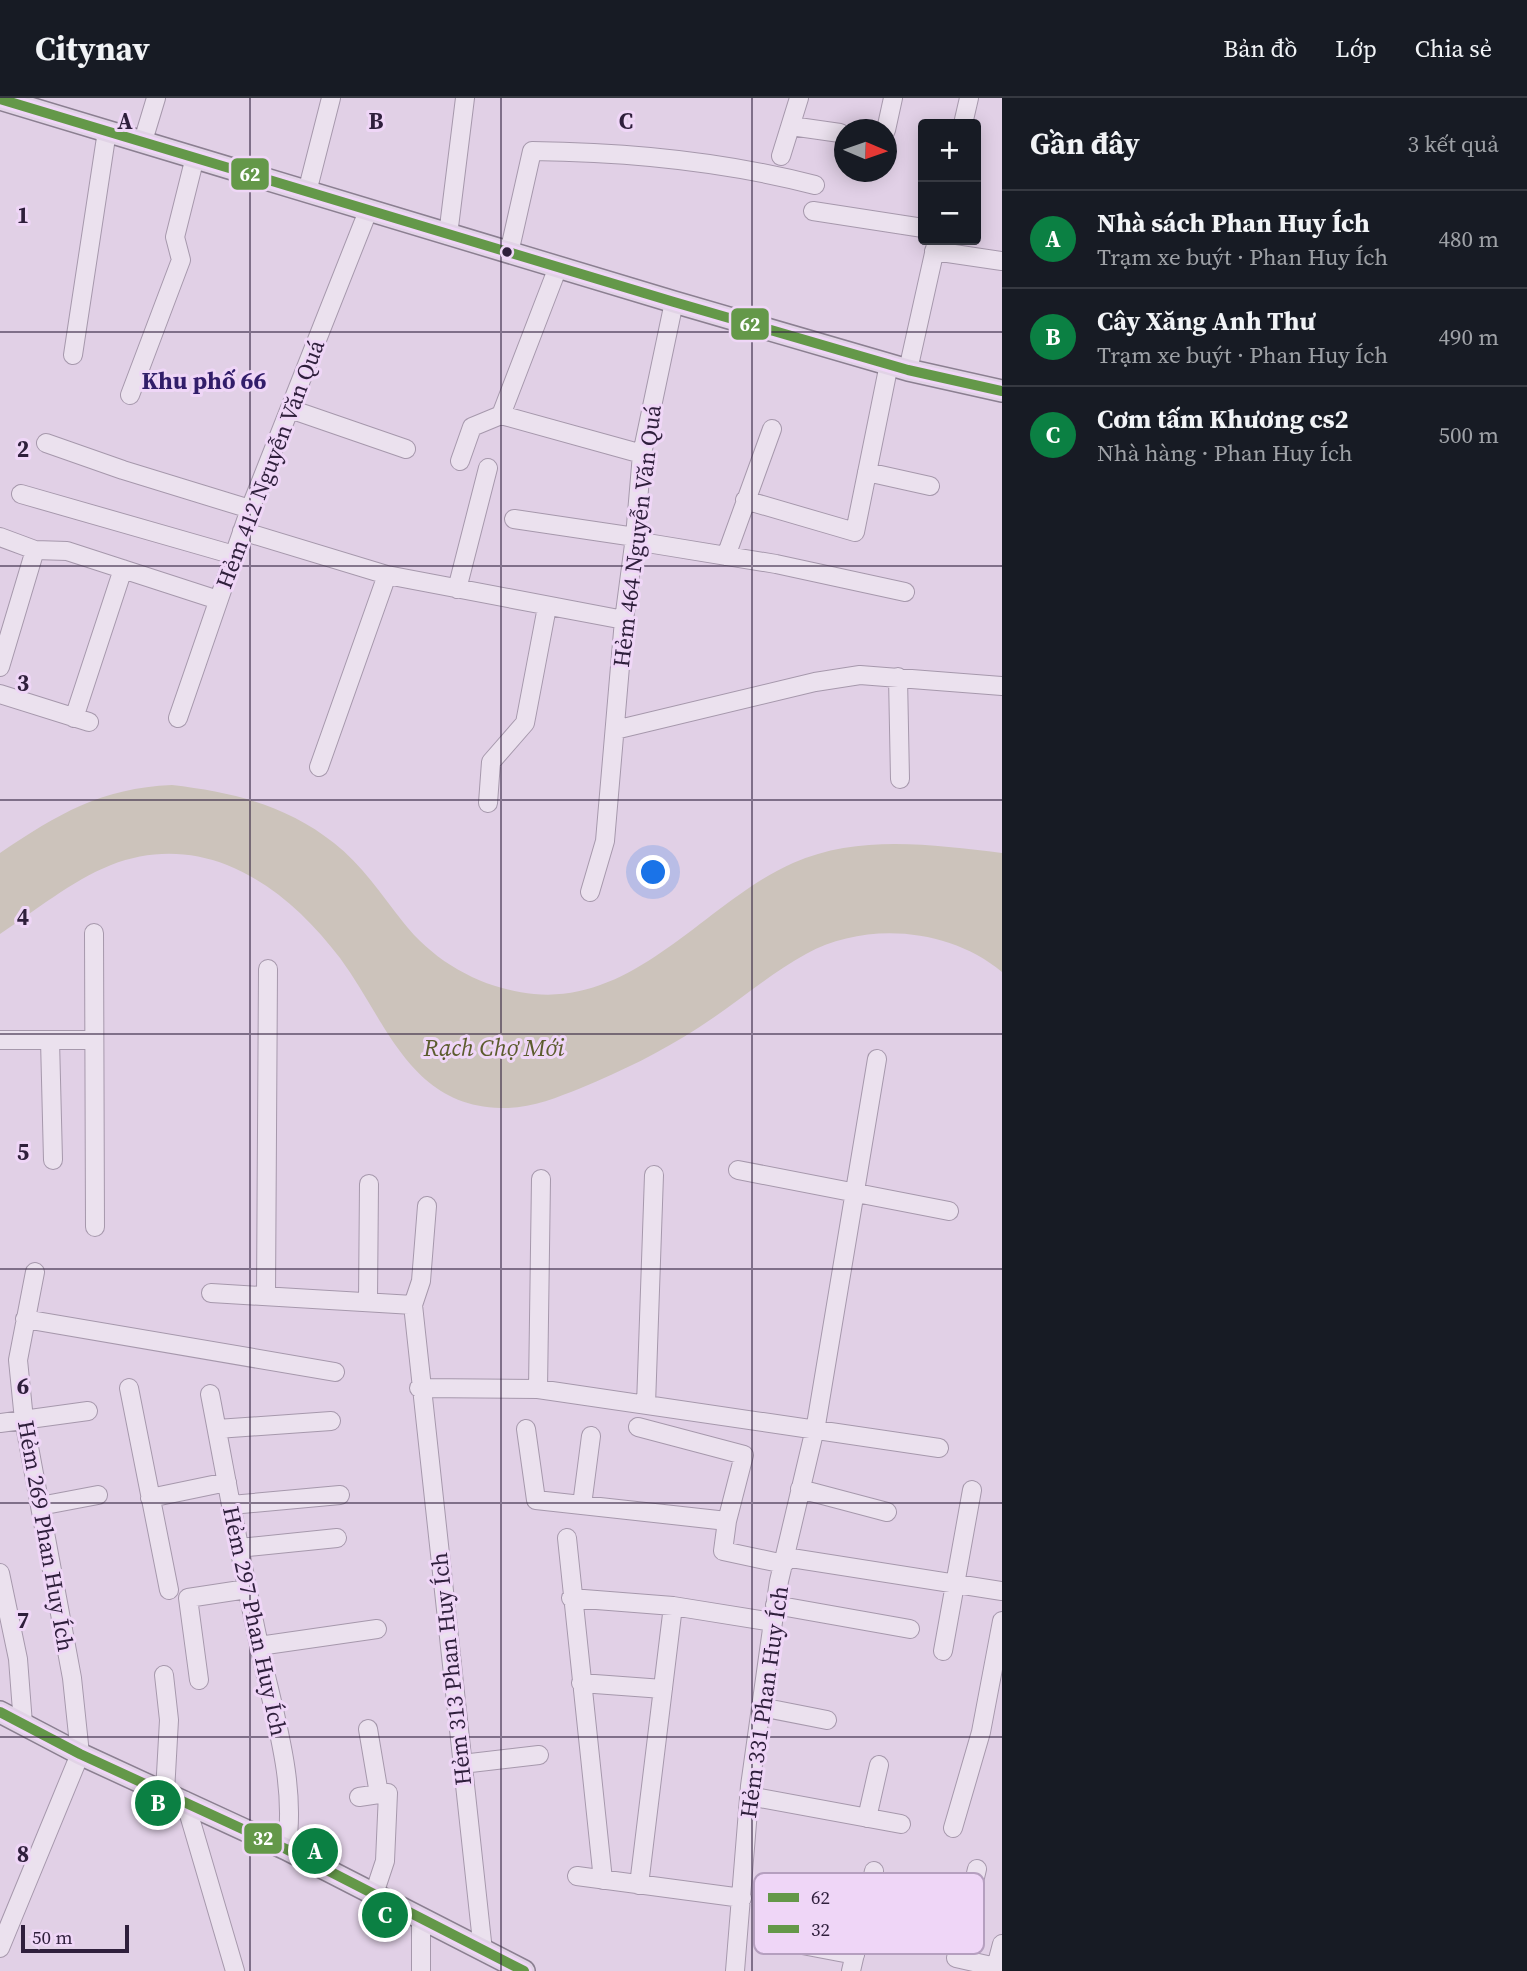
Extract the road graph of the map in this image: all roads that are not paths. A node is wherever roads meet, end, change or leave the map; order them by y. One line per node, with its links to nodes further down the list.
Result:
1 (156, 98): 13 (street)
2 (331, 98): 17 (street)
3 (465, 98): 21 (street)
4 (799, 98): 10 (street)
5 (893, 98): 8 (street)
6 (969, 98): 9 (street)
7 (0, 99): 11 (main road)
8 (889, 119)
9 (964, 119)
10 (791, 126): 12 (street); 14 (street)
11 (107, 131): 13 (main road); 27 (street)
12 (834, 132)
13 (142, 141): 15 (main road)
14 (781, 156)
15 (195, 158): 17 (main road); 30 (street)
16 (815, 185): 23 (street)
17 (307, 192): 18 (main road)
18 (368, 211): 21 (main road); 31 (street, Hẻm 412 Nguyễn Văn Quá)
19 (813, 211): 20 (street)
20 (918, 227)
21 (449, 235): 23 (main road)
22 (936, 246): 24 (street); 28 (street)
23 (509, 253): 25 (main road)
24 (1002, 261)
25 (558, 267): 26 (main road); 32 (street)
26 (674, 302): 28 (main road); 36 (street, Hẻm 464 Nguyễn Văn Quá)
27 (73, 355)
28 (899, 367): 29 (main road); 39 (street)
29 (1002, 391)
30 (130, 395)
31 (290, 409): 35 (street); 43 (street, Hẻm 412 Nguyễn Văn Quá)
32 (501, 415): 36 (street); 37 (street)
33 (772, 429): 42 (street)
34 (46, 443): 43 (street)
35 (406, 449)
36 (642, 454): 47 (street, Hẻm 464 Nguyễn Văn Quá)
37 (460, 461)
38 (488, 468): 53 (street)
39 (867, 472): 40 (street); 42 (street)
40 (930, 486)
41 (21, 494): 49 (street)
42 (745, 500): 50 (street)
43 (250, 509): 45 (street, Hẻm 412 Nguyễn Văn Quá)
44 (514, 519): 47 (street)
45 (242, 531): 49 (street, Hẻm 412 Nguyễn Văn Quá); 52 (street)
46 (0, 537): 48 (street)
47 (635, 539): 50 (street); 57 (street, Hẻm 464 Nguyễn Văn Quá)
48 (35, 550): 51 (street); 58 (street)
49 (234, 555): 55 (street, Hẻm 412 Nguyễn Văn Quá)
50 (726, 556): 54 (street)
51 (123, 569): 55 (street); 61 (street)
52 (387, 575): 53 (street); 64 (street)
53 (457, 589): 56 (street)
54 (905, 592)
55 (218, 600): 62 (street, Hẻm 412 Nguyễn Văn Quá)
56 (547, 607): 57 (street); 66 (street)
57 (624, 620): 63 (street, Hẻm 464 Nguyễn Văn Quá)
58 (0, 667)
59 (898, 677): 60 (street); 63 (street); 65 (street)
60 (1002, 686)
61 (0, 694)
62 (178, 718)
63 (615, 730): 67 (street, Hẻm 464 Nguyễn Văn Quá)
64 (318, 767)
65 (900, 779)
66 (488, 803)
67 (590, 892)
68 (94, 933): 72 (street)
69 (268, 969): 85 (street)
70 (0, 1040): 71 (street)
71 (50, 1040): 72 (street); 74 (street)
72 (93, 1040): 82 (street)
73 (877, 1059): 79 (street, Hẻm 331 Phan Huy Ích)
74 (53, 1160)
75 (738, 1170): 79 (street)
76 (654, 1174): 94 (street)
77 (541, 1179): 92 (street)
78 (369, 1184): 86 (street)
79 (854, 1192): 81 (street); 102 (street, Hẻm 331 Phan Huy Ích)
80 (427, 1206): 87 (street)
81 (949, 1211)
82 (95, 1227)
83 (35, 1272): 88 (street, Hẻm 269 Phan Huy Ích)
84 (211, 1293): 85 (street)
85 (266, 1295): 86 (street)
86 (368, 1300): 87 (street)
87 (412, 1305): 91 (street, Hẻm 313 Phan Huy Ích)
88 (25, 1319): 89 (street); 96 (street, Hẻm 269 Phan Huy Ích)
89 (335, 1372)
90 (129, 1388): 110 (street)
91 (419, 1388): 92 (street); 144 (street, Hẻm 313 Phan Huy Ích)
92 (538, 1389): 94 (street)
93 (210, 1394): 100 (street, Hẻm 297 Phan Huy Ích)
94 (646, 1405): 102 (street)
95 (88, 1411): 96 (street)
96 (24, 1420): 98 (street); 113 (street, Hẻm 269 Phan Huy Ích)
97 (331, 1421): 100 (street)
98 (0, 1423)
99 (638, 1427): 115 (street)
100 (217, 1429): 105 (street, Hẻm 297 Phan Huy Ích)
101 (526, 1429): 112 (street)
102 (814, 1434): 104 (street); 106 (street, Hẻm 331 Phan Huy Ích)
103 (591, 1436): 112 (street)
104 (939, 1448)
105 (227, 1482): 110 (street); 111 (street, Hẻm 297 Phan Huy Ích)
106 (800, 1489): 114 (street); 119 (street, Hẻm 331 Phan Huy Ích)
107 (972, 1490): 121 (street)
108 (98, 1495): 113 (street)
109 (340, 1495): 111 (street)
110 (150, 1498): 123 (street)
111 (231, 1504): 118 (street, Hẻm 297 Phan Huy Ích)
112 (582, 1505): 115 (street)
113 (40, 1506): 142 (street, Hẻm 269 Phan Huy Ích)
114 (887, 1512)
115 (727, 1521): 119 (street)
116 (337, 1538): 118 (street)
117 (567, 1538): 125 (street)
118 (239, 1548): 122 (street, Hẻm 297 Phan Huy Ích)
119 (784, 1561): 121 (street); 127 (street, Hẻm 331 Phan Huy Ích)
120 (0, 1573): 140 (street)
121 (955, 1584): 124 (street); 132 (street)
122 (247, 1589): 131 (street, Hẻm 297 Phan Huy Ích); 134 (street)
123 (169, 1590)
124 (1002, 1591)
125 (571, 1598): 126 (street); 135 (street)
126 (673, 1606): 127 (street); 136 (street)
127 (774, 1614): 130 (street); 137 (street, Hẻm 331 Phan Huy Ích)
128 (1002, 1621): 153 (street)
129 (377, 1629): 131 (street)
130 (910, 1629)
131 (259, 1646): 154 (street, Hẻm 297 Phan Huy Ích)
132 (943, 1651)
133 (164, 1675): 146 (street)
134 (199, 1680)
135 (581, 1683): 136 (street); 158 (street)
136 (663, 1689): 159 (street)
137 (761, 1707): 139 (street); 148 (street, Hẻm 331 Phan Huy Ích)
138 (0, 1713): 140 (main road)
139 (827, 1720)
140 (23, 1724): 142 (main road)
141 (368, 1729): 147 (street)
142 (80, 1754): 146 (main road); 164 (street)
143 (539, 1755): 144 (street)
144 (462, 1763): 165 (street, Hẻm 313 Phan Huy Ích)
145 (879, 1765): 151 (street)
146 (164, 1792): 150 (main road)
147 (379, 1794): 149 (street); 160 (street)
148 (749, 1796): 151 (street); 161 (street, Hẻm 331 Phan Huy Ích)
149 (359, 1797)
150 (185, 1801): 154 (main road); 170 (street)
151 (867, 1818): 152 (street)
152 (901, 1824)
153 (953, 1828)
154 (286, 1849): 160 (main road)
155 (978, 1869): 156 (street)
156 (977, 1873)
157 (577, 1876): 158 (street)
158 (603, 1880): 159 (street)
159 (639, 1885): 161 (street)
160 (374, 1894): 162 (main road)
161 (742, 1898): 173 (street, Hẻm 331 Phan Huy Ích)
162 (421, 1919): 165 (main road); 171 (street)
163 (1002, 1944): 169 (street)
164 (0, 1948)
165 (483, 1951): 172 (main road)
166 (826, 1954): 168 (street)
167 (957, 1954): 169 (street)
168 (853, 1963)
169 (995, 1969)
170 (235, 1971)
171 (421, 1971)
172 (524, 1971)
173 (735, 1971)

